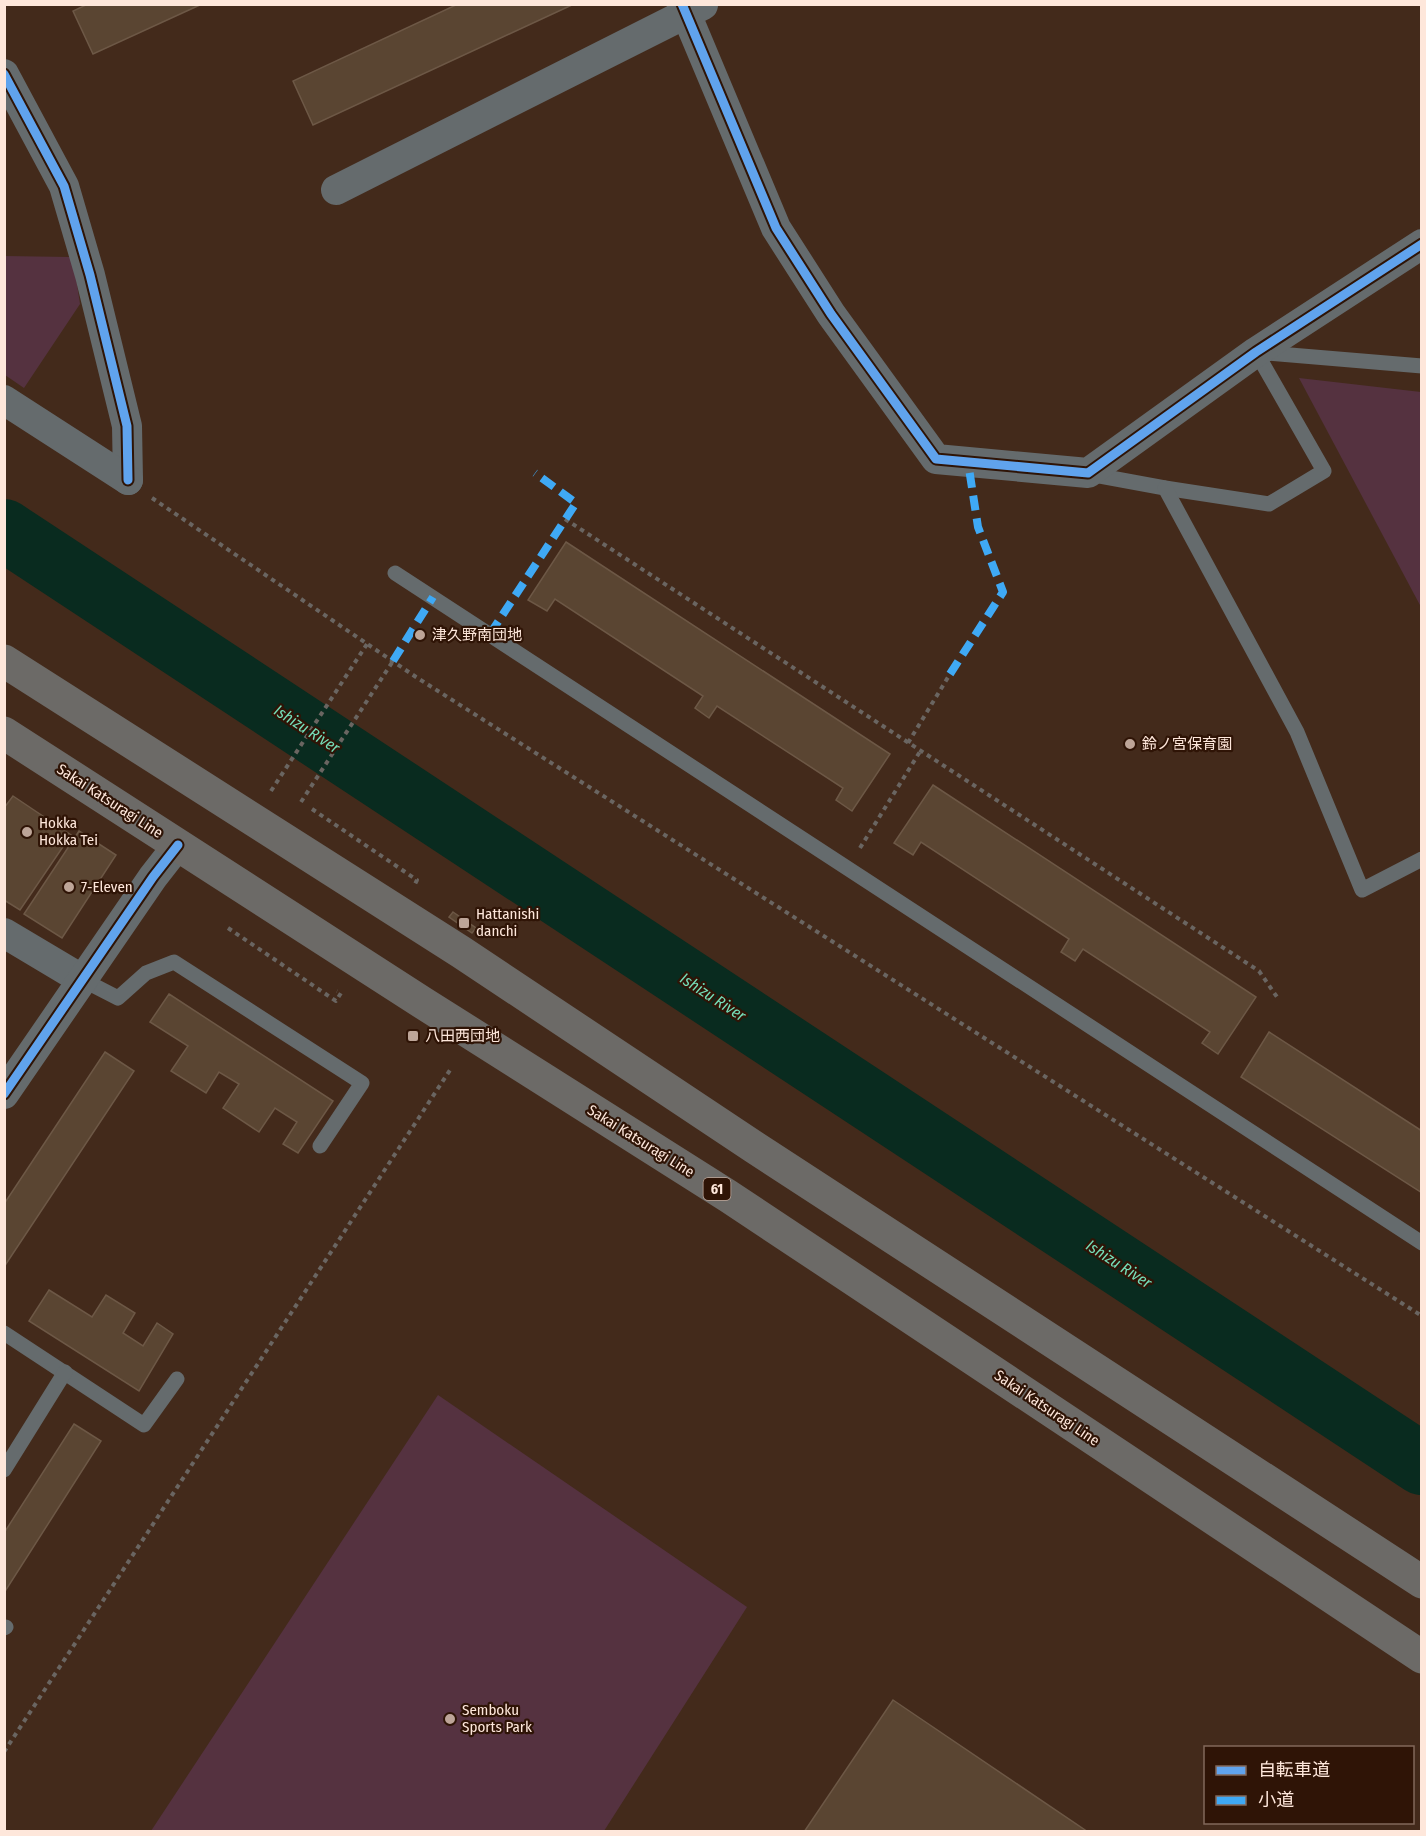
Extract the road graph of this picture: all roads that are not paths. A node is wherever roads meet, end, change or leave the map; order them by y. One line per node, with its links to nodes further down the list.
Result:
1 (691, 8): 3 (street); 8 (street)
2 (4, 74): 7 (street)
3 (336, 190)
4 (1422, 244): 5 (street)
5 (1256, 352): 6 (lane); 8 (street); 9 (lane)
6 (1422, 366)
7 (4, 400)
8 (1088, 474): 9 (lane)
9 (1165, 489): 14 (lane)
10 (395, 573): 19 (lane)
11 (4, 661): 24 (main road)
12 (4, 733): 13 (main road, Sakai Katsuragi Line / 61)
13 (178, 844): 16 (street); 25 (main road, Sakai Katsuragi Line / 61)
14 (1422, 859)
15 (4, 933): 16 (street)
16 (83, 980): 17 (street); 18 (lane)
17 (4, 1094)
18 (320, 1146)
19 (1422, 1243)
20 (4, 1333): 21 (lane)
21 (65, 1372): 22 (lane); 23 (lane)
22 (177, 1379)
23 (4, 1470)
24 (1422, 1582)
25 (1422, 1657)

